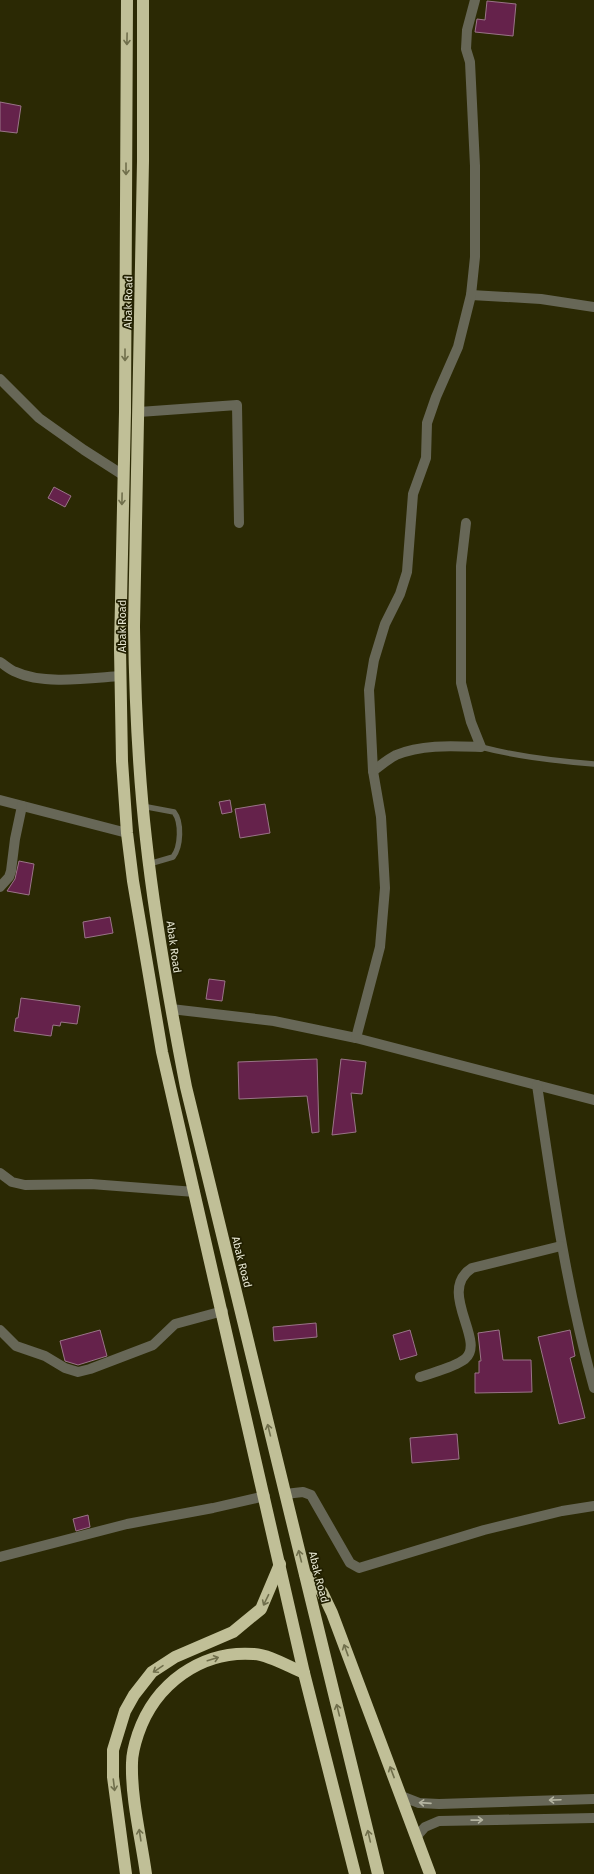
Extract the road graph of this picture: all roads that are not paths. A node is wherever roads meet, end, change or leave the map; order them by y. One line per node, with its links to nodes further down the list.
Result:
1 (128, 0): 7 (highway, Abak Road, one-way to 7)
2 (142, 0): 8 (highway, Abak Road)
3 (475, 0): 4 (street)
4 (471, 295): 5 (street); 16 (street)
5 (594, 307)
6 (0, 379): 9 (street)
7 (125, 412): 8 (highway); 9 (highway, Abak Road)
8 (139, 412): 11 (street); 19 (highway, Abak Road)
9 (123, 475): 13 (highway, Abak Road, one-way to 13)
10 (466, 522): 14 (street)
11 (239, 523)
12 (0, 662): 13 (street)
13 (120, 676): 20 (highway, Abak Road)
14 (481, 747): 15 (lane); 16 (street)
15 (594, 764)
16 (373, 771): 24 (street)
17 (0, 800): 18 (street)
18 (22, 806): 20 (street); 22 (street)
19 (142, 806): 21 (highway, Abak Road); 21 (lane)
20 (127, 833): 28 (highway, Abak Road)
21 (149, 864): 23 (highway, Abak Road)
22 (0, 887)
23 (171, 1009): 24 (street); 34 (highway, Abak Road, one-way to 23)
24 (356, 1038): 25 (street)
25 (537, 1085): 26 (street); 29 (street)
26 (594, 1100)
27 (0, 1173): 28 (street)
28 (195, 1192): 30 (highway, Abak Road)
29 (561, 1246): 32 (street); 33 (street)
30 (223, 1311): 31 (street); 35 (highway, Abak Road)
31 (0, 1330)
32 (420, 1377)
33 (594, 1388)
34 (285, 1494): 36 (street); 39 (highway, Abak Road, one-way to 34)
35 (265, 1496): 37 (street); 38 (highway, Abak Road)
36 (594, 1506)
37 (0, 1557)
38 (280, 1564): 40 (highway, Abak Road); 45 (highway, one-way to 45)
39 (304, 1573): 41 (highway, one-way to 39); 48 (highway, Abak Road, one-way to 39)
40 (304, 1673): 46 (highway, one-way to 40); 47 (highway, Abak Road)
41 (401, 1796): 42 (street, one-way to 41); 44 (highway)
42 (594, 1799)
43 (594, 1818): 44 (street, one-way to 43)
44 (416, 1837): 49 (highway)
45 (126, 1874)
46 (146, 1874)
47 (354, 1874)
48 (378, 1874)
49 (430, 1874)

